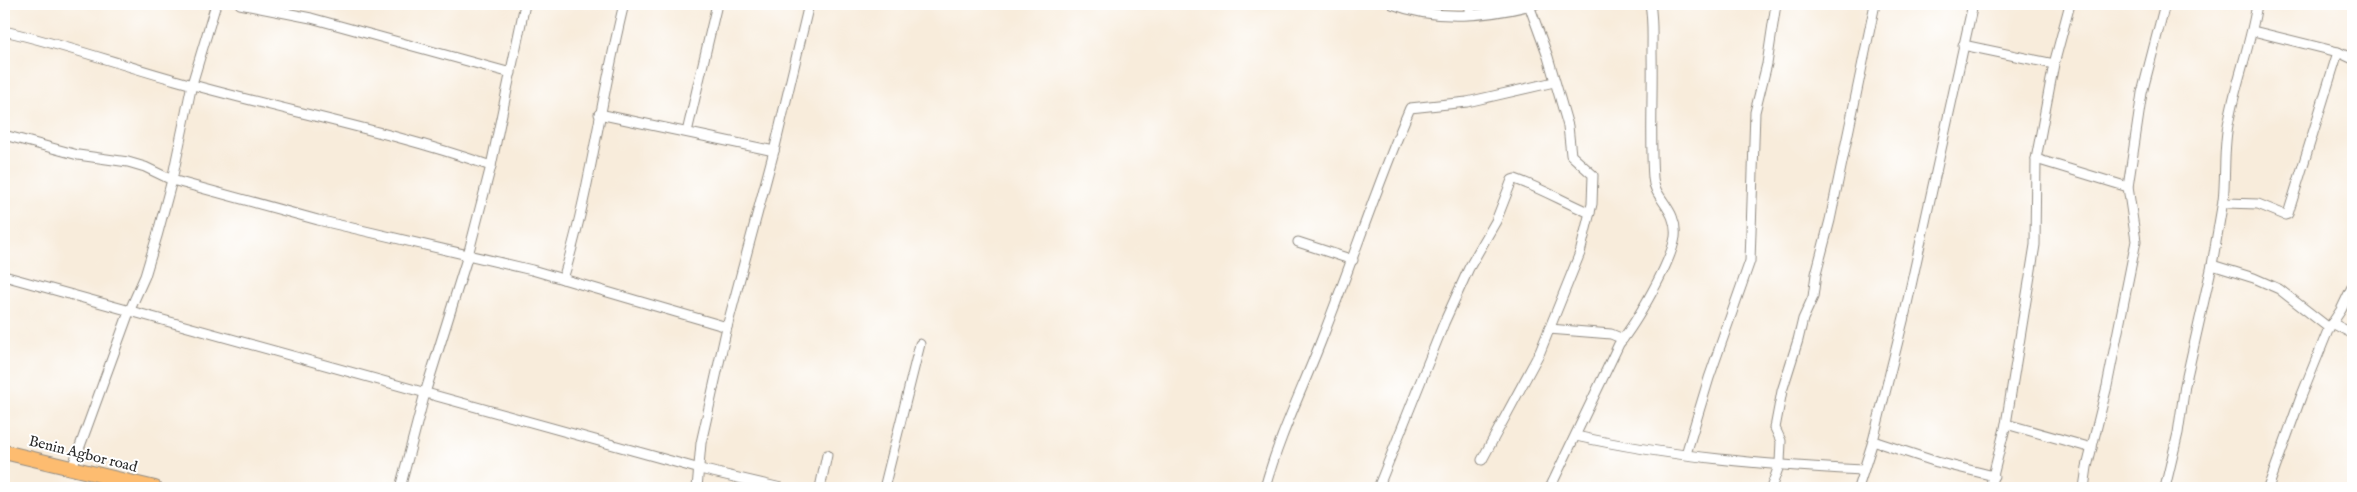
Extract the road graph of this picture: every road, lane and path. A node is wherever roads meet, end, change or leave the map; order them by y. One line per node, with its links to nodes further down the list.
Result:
1 (216, 4): 26 (street)
2 (240, 4): 24 (street)
3 (525, 4): 24 (street)
4 (624, 4): 27 (street)
5 (717, 4): 28 (street)
6 (809, 4): 30 (street)
7 (1392, 4): 17 (street)
8 (1469, 4): 17 (street)
9 (1650, 4): 49 (street)
10 (1776, 4): 57 (street)
11 (1875, 4): 60 (street)
12 (1973, 4): 20 (street)
13 (2070, 4): 23 (street)
14 (2165, 4): 34 (street)
15 (2257, 4): 19 (street)
16 (1532, 5): 17 (street); 25 (street)
17 (1471, 14)
18 (4, 31): 26 (street)
19 (2253, 31): 21 (street); 35 (street)
20 (1962, 45): 23 (street); 54 (street)
21 (2338, 52): 22 (street); 35 (street)
22 (2353, 59)
23 (2054, 64): 31 (street)
24 (511, 73): 32 (street)
25 (1554, 82): 36 (street); 39 (street)
26 (192, 84): 32 (street); 33 (street)
27 (599, 114): 28 (street); 42 (street)
28 (688, 132): 30 (street)
29 (4, 135): 33 (street)
30 (774, 152): 46 (street)
31 (2036, 159): 34 (street); 52 (street)
32 (491, 166): 38 (street)
33 (172, 180): 38 (street); 44 (street)
34 (2128, 186): 55 (street)
35 (2223, 201): 40 (street)
36 (1590, 213): 47 (street); 72 (street)
37 (1298, 242): 39 (street)
38 (468, 255): 42 (street); 51 (street)
39 (1353, 260): 71 (street)
40 (2212, 265): 45 (street); 78 (street)
41 (4, 276): 44 (street)
42 (563, 278): 46 (street)
43 (2353, 285): 45 (street)
44 (129, 312): 51 (street); 61 (street)
45 (2330, 326): 48 (street); 79 (street)
46 (726, 327): 62 (street)
47 (1549, 329): 49 (street); 59 (street)
48 (2353, 334)
49 (1623, 340): 53 (street)
50 (920, 344): 70 (street)
51 (425, 393): 62 (street); 66 (street)
52 (2006, 424): 55 (street); 64 (street)
53 (1576, 436): 57 (street); 73 (street)
54 (1873, 441): 63 (street); 64 (street)
55 (2092, 448): 77 (street)
56 (4, 452): 61 (highway, Benin Agbor road)
57 (1686, 454): 60 (street)
58 (827, 455): 69 (street)
59 (1482, 460)
60 (1780, 464): 63 (street); 74 (street)
61 (72, 468): 65 (highway, Benin Agbor road)
62 (700, 469): 67 (street); 68 (street)
63 (1863, 470): 75 (street)
64 (1994, 476): 76 (street)
65 (155, 488)
66 (400, 488)
67 (697, 488)
68 (781, 488)
69 (820, 488)
70 (884, 488)
71 (1265, 488)
72 (1378, 488)
73 (1550, 488)
74 (1771, 488)
75 (1858, 488)
76 (1990, 488)
77 (2084, 488)
78 (2165, 488)
79 (2268, 488)

